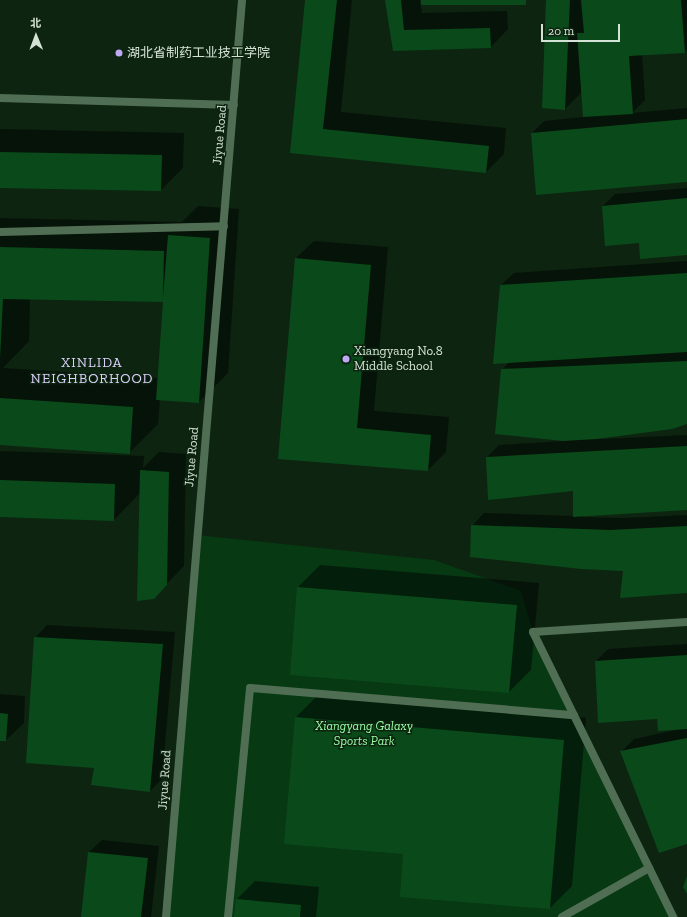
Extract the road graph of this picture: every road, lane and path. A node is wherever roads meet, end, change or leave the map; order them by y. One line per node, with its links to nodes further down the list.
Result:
1 (242, 0): 3 (street, Jiyue Road)
2 (0, 98): 3 (street)
3 (234, 105): 4 (street, Jiyue Road)
4 (224, 226): 5 (street); 9 (street, Jiyue Road)
5 (0, 232)
6 (687, 622): 7 (street)
7 (574, 715): 8 (street); 10 (street)
8 (649, 868): 11 (street); 12 (street)
9 (166, 917)
10 (228, 917)
11 (562, 917)
12 (673, 917)

